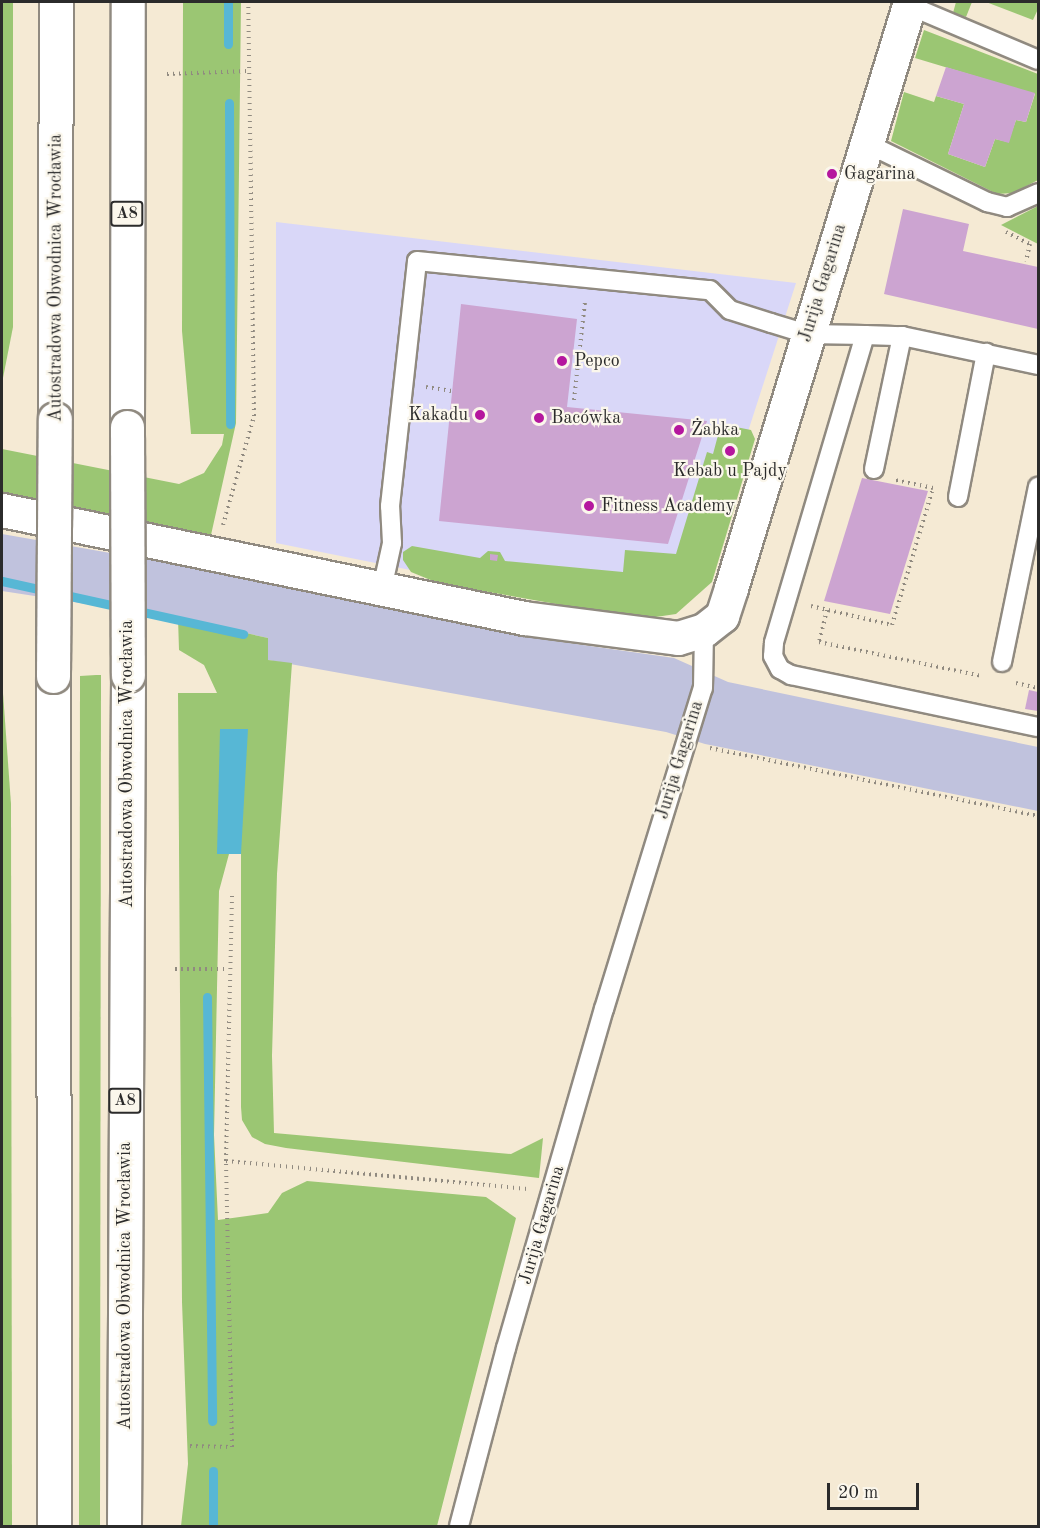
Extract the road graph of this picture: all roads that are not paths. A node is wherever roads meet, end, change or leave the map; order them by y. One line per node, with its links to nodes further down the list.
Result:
1 (56, 2): 20 (main road, Autostradowa Obwodnica Wrocławia, bridge)
2 (128, 2): 21 (main road, Autostradowa Obwodnica Wrocławia / A8, bridge)
3 (909, 3): 4 (lane); 5 (main road, Jurija Gagarina)
4 (1038, 60)
5 (866, 143): 6 (lane); 7 (main road, Jurija Gagarina)
6 (1038, 193)
7 (808, 334): 8 (lane); 16 (lane); 17 (main road, Jurija Gagarina)
8 (865, 335): 9 (lane); 19 (lane)
9 (902, 336): 10 (lane); 12 (lane)
10 (986, 353): 11 (lane); 14 (lane)
11 (1038, 365)
12 (874, 469)
13 (1038, 486): 18 (lane)
14 (958, 497)
15 (2, 510): 16 (main road)
16 (382, 589): 17 (main road)
17 (704, 630): 22 (lane, Jurija Gagarina)
18 (999, 674)
19 (1038, 727)
20 (54, 1527)
21 (124, 1527)
22 (459, 1527)

